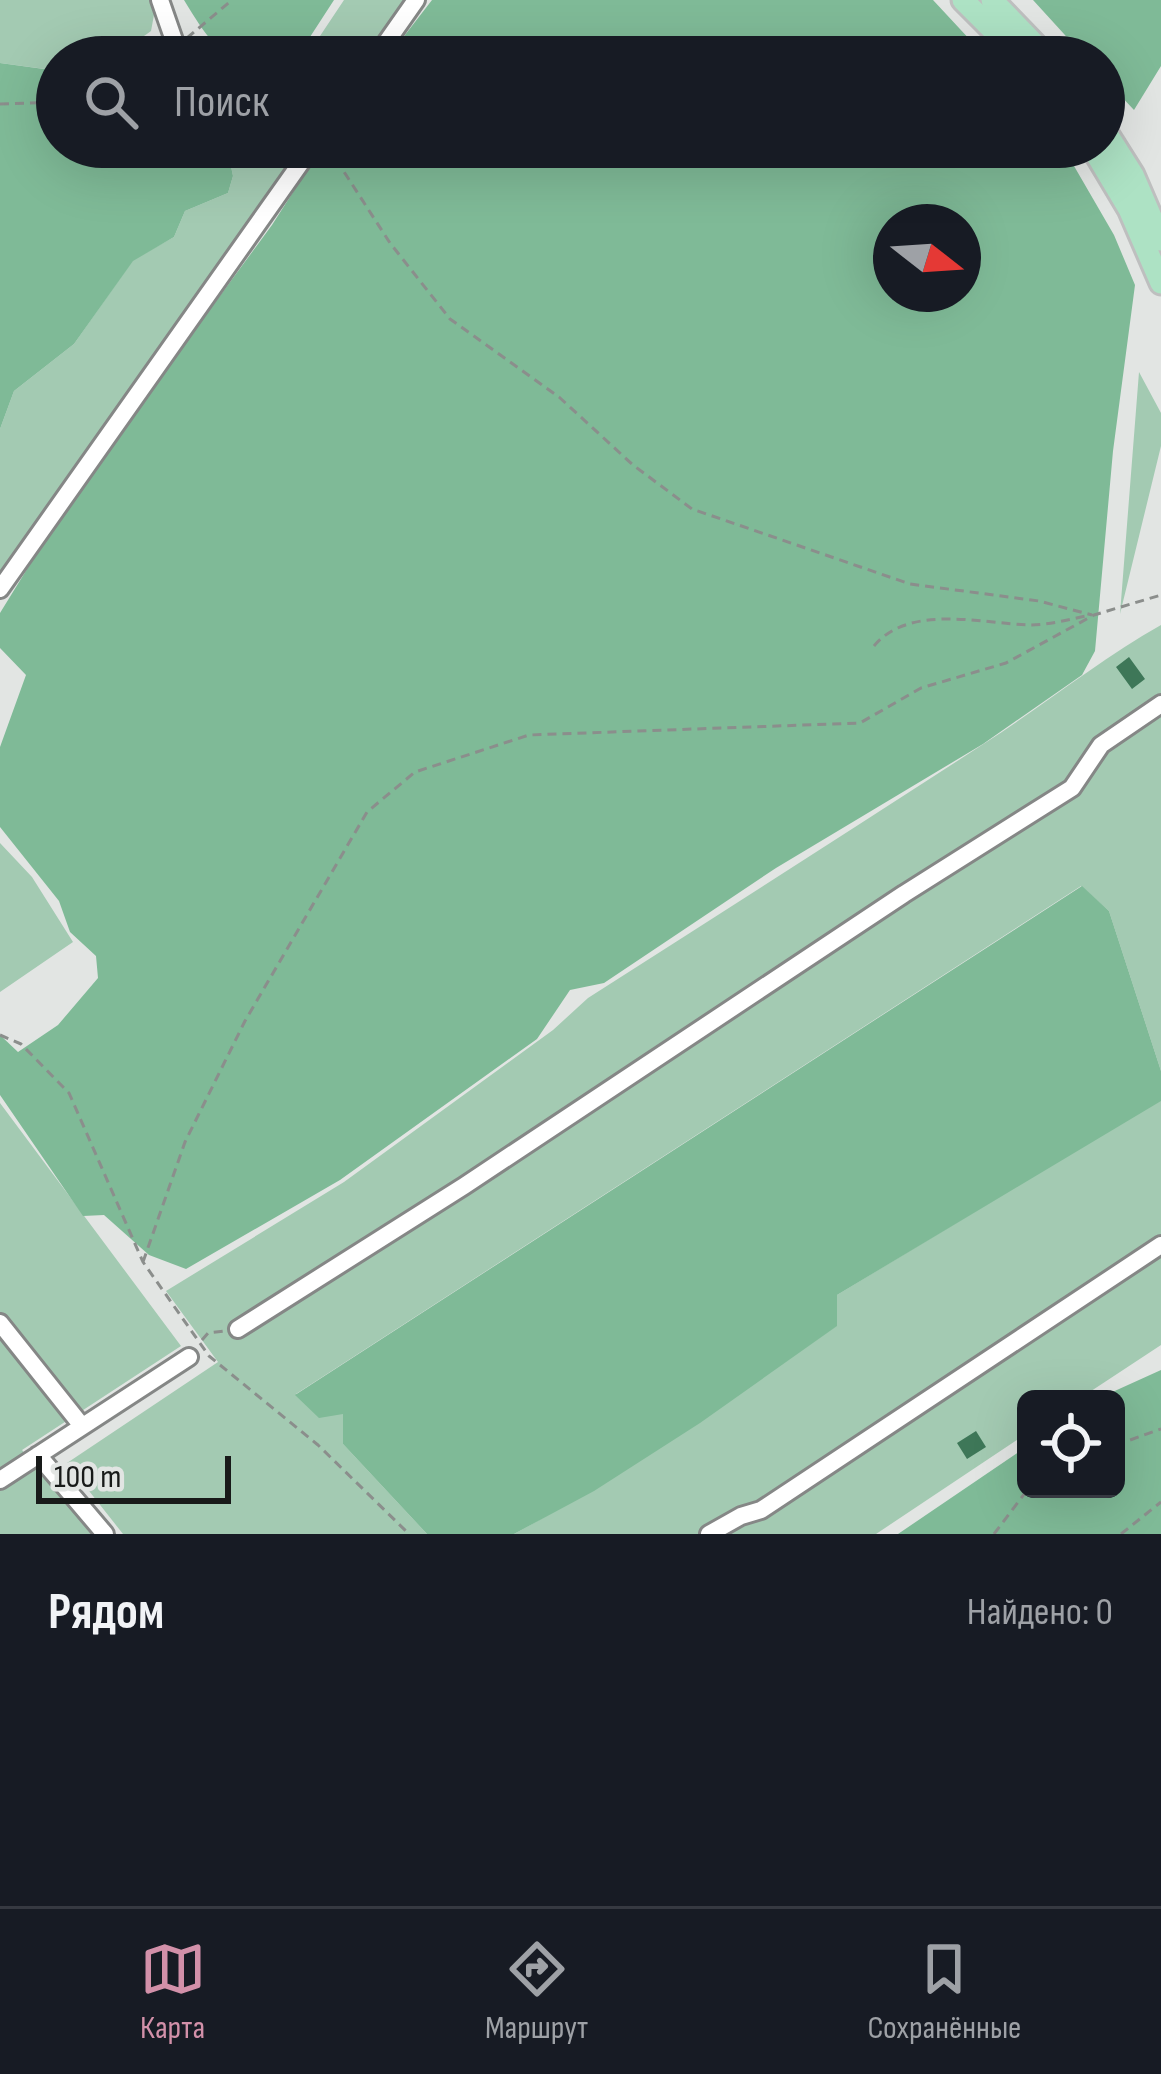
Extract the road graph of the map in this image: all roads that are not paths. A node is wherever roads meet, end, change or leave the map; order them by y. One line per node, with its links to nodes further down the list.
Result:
1 (160, 0): 5 (street)
2 (416, 0): 6 (street)
3 (963, 0): 7 (main road)
4 (992, 0): 8 (main road)
5 (177, 36)
6 (391, 36)
7 (999, 36)
8 (1027, 36)
9 (1125, 164): 12 (main road)
10 (297, 168): 14 (street)
11 (1105, 168): 13 (main road)
12 (1161, 240)
13 (1161, 283)
14 (0, 589)
15 (1161, 704): 18 (street)
16 (1161, 1245): 24 (street)
17 (0, 1323): 20 (street)
18 (238, 1329)
19 (194, 1350): 20 (street)
20 (82, 1426): 21 (street)
21 (38, 1455): 22 (street); 23 (street)
22 (0, 1480)
23 (105, 1534)
24 (710, 1534)

